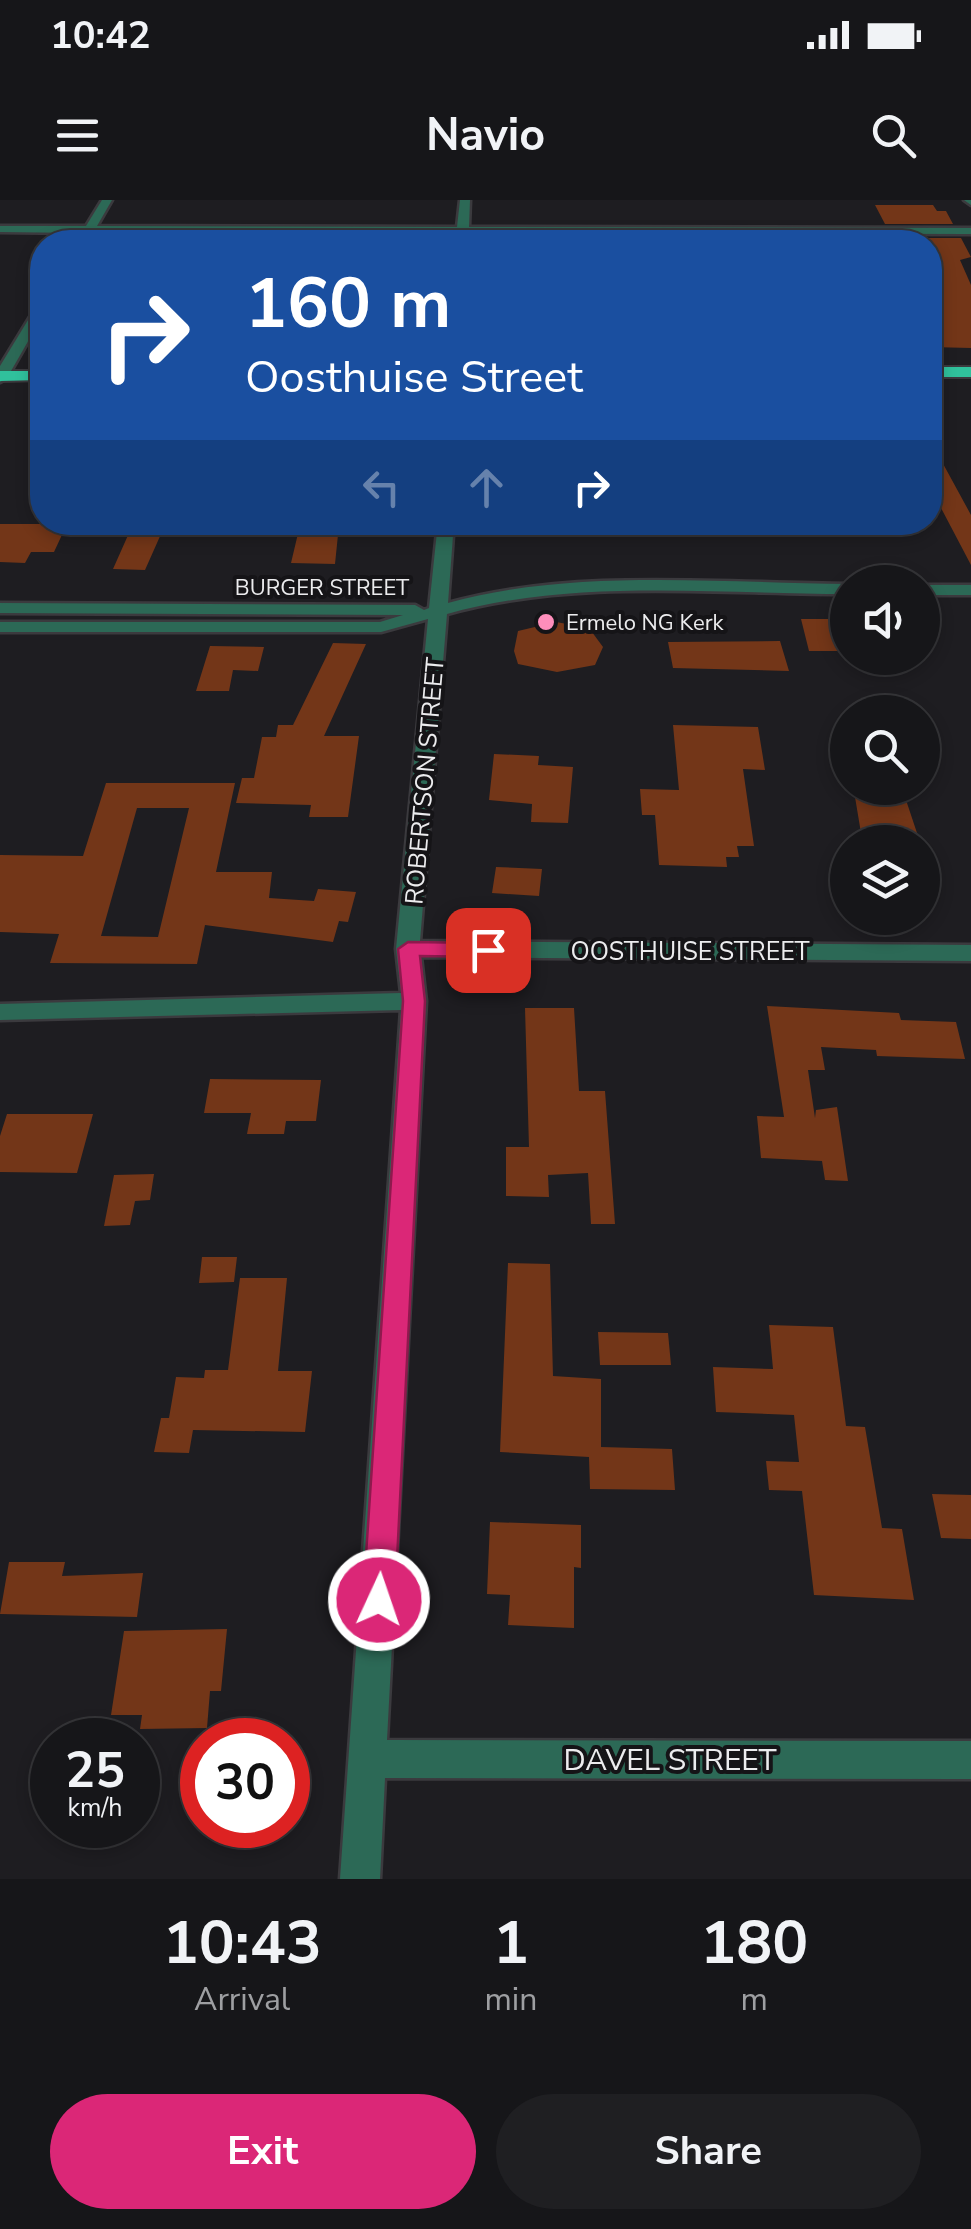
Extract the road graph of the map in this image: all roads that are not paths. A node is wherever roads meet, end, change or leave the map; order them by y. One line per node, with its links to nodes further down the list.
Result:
1 (108, 200): 4 (street)
2 (464, 200): 6 (street)
3 (0, 228): 4 (street)
4 (89, 228): 5 (street)
5 (182, 230)
6 (462, 230)
7 (942, 231): 8 (street)
8 (971, 231)
9 (30, 327): 13 (street)
10 (942, 372): 11 (highway)
11 (971, 372)
12 (30, 376): 13 (highway)
13 (0, 377)
14 (445, 535): 19 (street, ROBERTSON STREET)
15 (830, 589): 19 (street)
16 (940, 590): 17 (street)
17 (971, 590)
18 (0, 608): 19 (street, BURGER STREET)
19 (441, 610): 20 (street, BURGER STREET); 21 (street, ROBERTSON STREET)
20 (0, 628)
21 (408, 949): 22 (street, OOSTHUISE STREET); 23 (street, ROBERTSON STREET)
22 (971, 953)
23 (414, 1001): 24 (street); 25 (street, ROBERTSON STREET)
24 (0, 1012)
25 (370, 1759): 26 (street, DAVEL STREET); 27 (street, ROBERTSON STREET)
26 (971, 1760)
27 (360, 1879)

